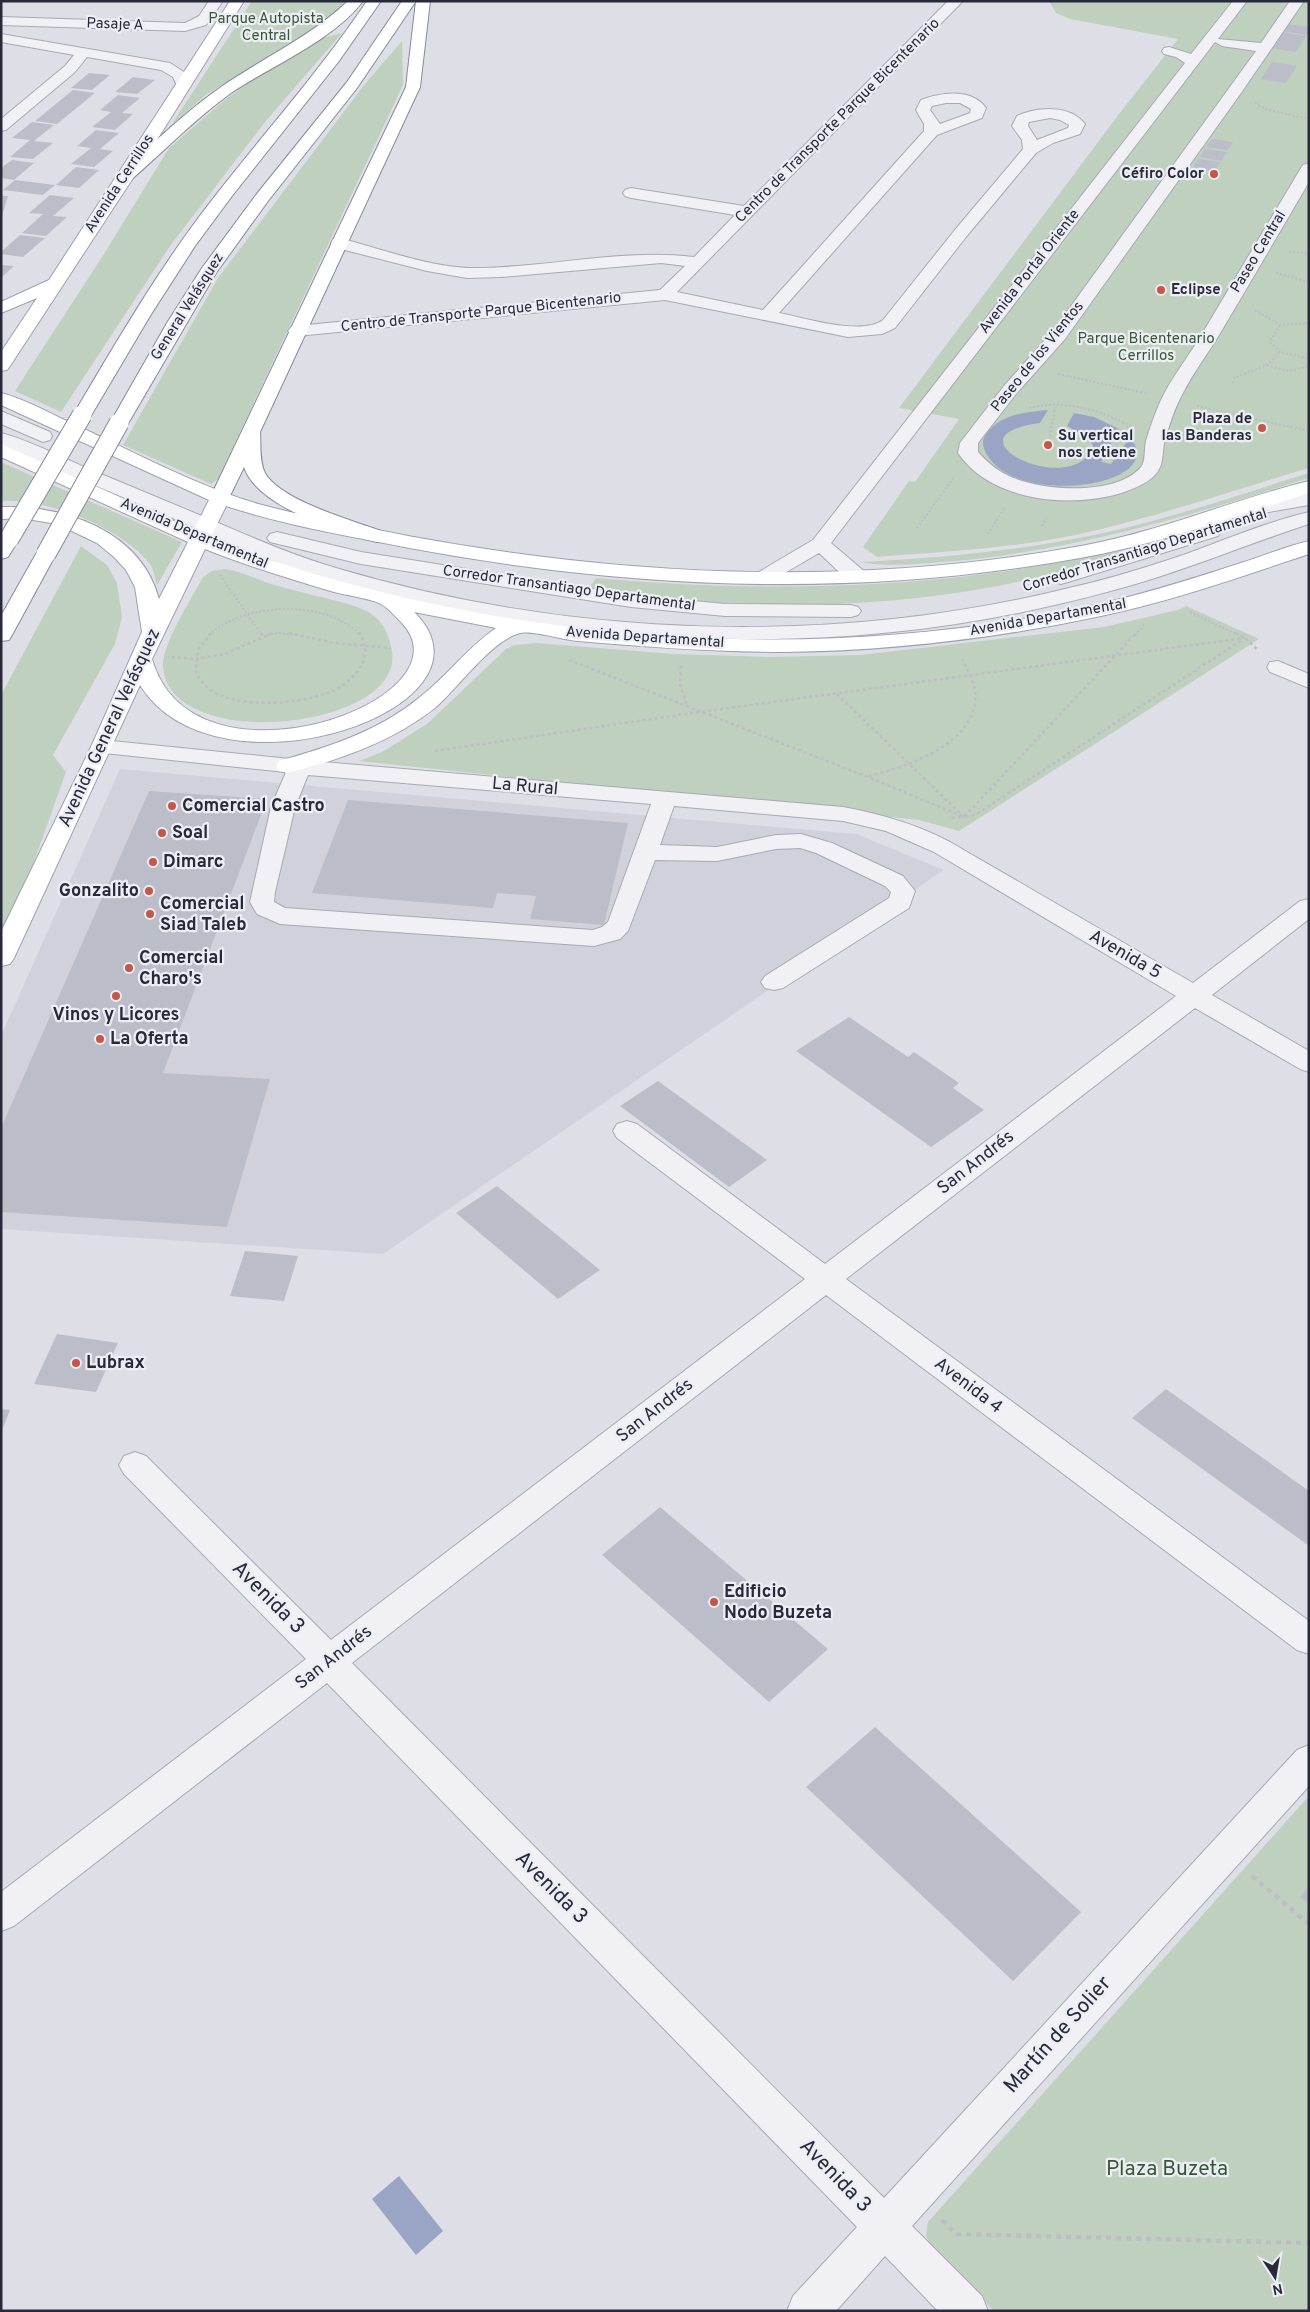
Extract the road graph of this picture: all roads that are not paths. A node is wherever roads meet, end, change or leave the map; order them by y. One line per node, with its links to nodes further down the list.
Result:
1 (216, 1): 10 (street, Pasaje A)
2 (237, 1): 19 (main road, Avenida Cerrillos)
3 (356, 1): 24 (main road)
4 (374, 1): 49 (main road, General Velásquez, bridge)
5 (409, 1): 55 (main road, General Velásquez, bridge)
6 (423, 1): 27 (main road, Avenida General Velásquez)
7 (956, 1): 26 (street, Centro de Transporte Parque Bicentenario)
8 (1240, 1): 18 (street, Avenida Portal Oriente)
9 (1297, 1): 14 (street, Paseo de los Vientos)
10 (1, 21)
11 (1, 38): 13 (street)
12 (1222, 42): 14 (street)
13 (41, 46): 16 (street); 17 (street)
14 (1265, 48): 40 (street, Paseo de los Vientos)
15 (1168, 51): 18 (street)
16 (83, 52): 19 (street); 20 (street)
17 (49, 62)
18 (1193, 62): 48 (street, Avenida Portal Oriente)
19 (183, 85): 24 (main road, Avenida Cerrillos)
20 (1, 127)
21 (932, 132): 32 (street)
22 (1031, 150): 32 (street, Centro de Transporte Parque Bicentenario)
23 (1309, 168): 40 (street, Paseo Central)
24 (127, 175): 29 (main road, Avenida Cerrillos)
25 (631, 193): 26 (street)
26 (749, 212): 28 (street, Centro de Transporte Parque Bicentenario)
27 (339, 243): 28 (street); 33 (main road, Avenida General Velásquez)
28 (698, 262): 30 (street, Centro de Transporte Parque Bicentenario)
29 (55, 284): 31 (main road); 34 (main road, Avenida Cerrillos)
30 (665, 295): 32 (street, Centro de Transporte Parque Bicentenario); 33 (street, Centro de Transporte Parque Bicentenario)
31 (1, 308)
32 (768, 315)
33 (297, 332): 37 (main road, Avenida General Velásquez)
34 (1, 366)
35 (1, 398): 46 (main road, Avenida Departamental)
36 (1, 417): 46 (street)
37 (251, 432): 46 (main road, Avenida General Velásquez); 47 (main road)
38 (1, 438): 46 (street)
39 (1, 450): 46 (main road, Avenida Departamental)
40 (970, 456)
41 (1309, 488): 43 (main road, Avenida Departamental)
42 (1309, 500): 43 (street, Corredor Transantiago Departamental); 46 (street, Corredor Transantiago Departamental)
43 (1230, 512): 51 (main road, Avenida Departamental)
44 (1, 513): 56 (main road)
45 (1309, 518): 46 (street)
46 (209, 519): 47 (main road, Avenida Departamental); 53 (main road, Avenida Departamental); 56 (main road, Avenida General Velásquez)
47 (377, 536): 52 (main road, Avenida Departamental)
48 (820, 544): 51 (street); 52 (street, Avenida Portal Oriente)
49 (5, 546)
50 (1309, 547): 54 (main road, Avenida Departamental)
51 (858, 576): 52 (main road, Avenida Departamental)
52 (764, 577)
53 (385, 599): 54 (main road, Avenida Departamental); 56 (main road)
54 (517, 626): 60 (main road)
55 (1, 635)
56 (147, 645): 59 (main road, Avenida General Velásquez)
57 (1278, 667): 58 (street)
58 (1309, 682)
59 (102, 747): 60 (street, La Rural); 65 (main road, Avenida General Velásquez)
60 (294, 767): 61 (street, La Rural); 63 (street)
61 (665, 799): 62 (street, La Rural); 63 (street)
62 (942, 847): 67 (street, Avenida 5)
63 (645, 852): 66 (street)
64 (1309, 907): 67 (street, San Andrés)
65 (1, 958)
66 (774, 982)
67 (1194, 995): 68 (street, Avenida 5); 70 (street, San Andrés)
68 (1309, 1063)
69 (627, 1131): 70 (street, Avenida 4)
70 (825, 1280): 72 (street, Avenida 4); 73 (street, San Andrés)
71 (135, 1465): 73 (street, Avenida 3)
72 (1309, 1640)
73 (329, 1662): 75 (street, San Andrés); 76 (street, Avenida 3)
74 (1309, 1760): 76 (street, Martín de Solier)
75 (1, 1914)
76 (885, 2227): 77 (street, Martín de Solier); 78 (street, Avenida 3)
77 (808, 2311)
78 (967, 2311)

